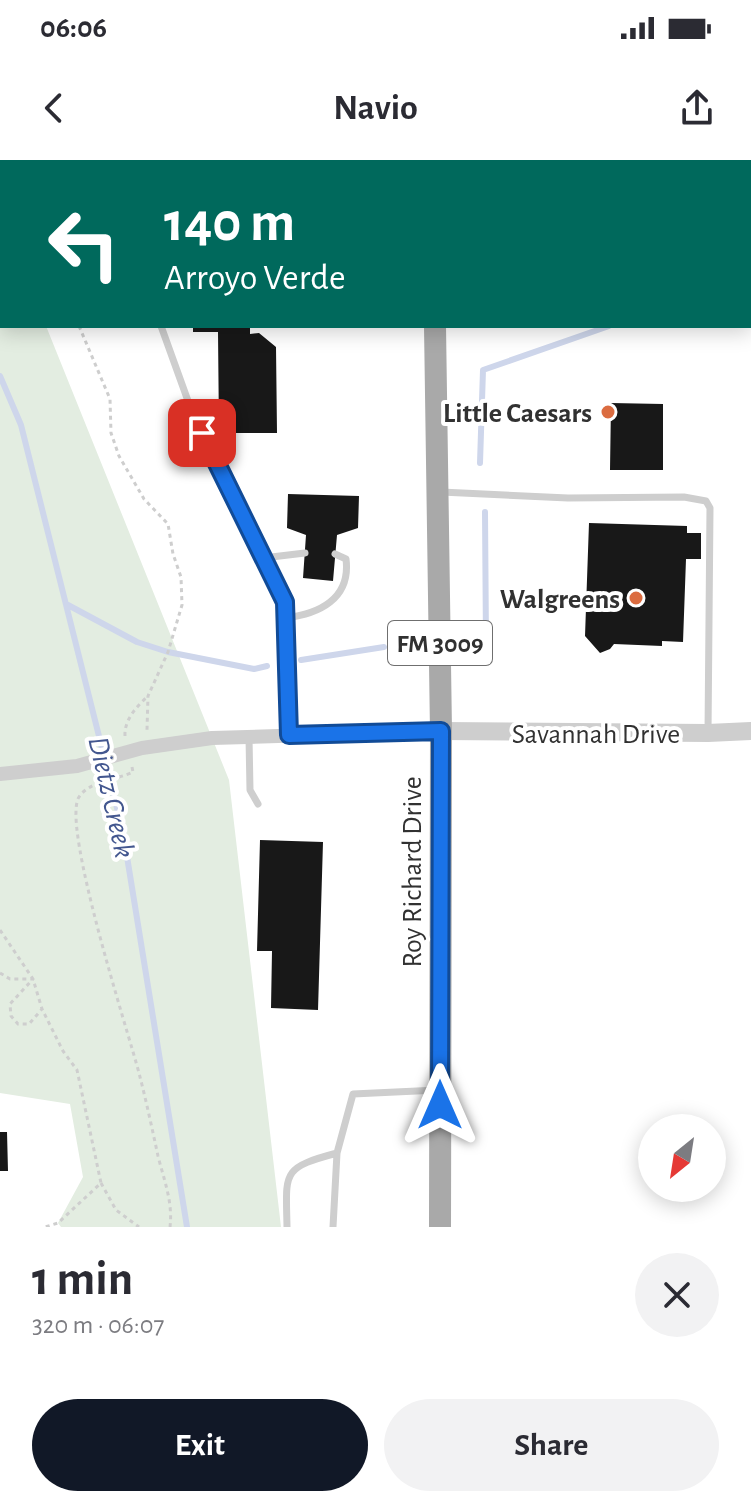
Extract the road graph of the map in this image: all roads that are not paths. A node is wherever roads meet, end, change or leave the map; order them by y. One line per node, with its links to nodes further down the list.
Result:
1 (162, 328): 6 (lane)
2 (435, 328): 3 (main road, Roy Richard Drive / FM 3009)
3 (439, 492): 8 (main road, Roy Richard Drive / FM 3009); 10 (lane)
4 (305, 553): 6 (lane)
5 (335, 554): 7 (lane)
6 (263, 558): 7 (lane)
7 (285, 618): 11 (lane)
8 (441, 731): 10 (street, Savannah Drive); 11 (street); 15 (main road, Roy Richard Drive / FM 3009)
9 (751, 731): 10 (street, Savannah Drive)
10 (708, 733)
11 (289, 735): 12 (street)
12 (249, 737): 13 (street); 14 (lane)
13 (0, 774)
14 (258, 804)
15 (440, 1090): 16 (lane); 19 (main road, Roy Richard Drive / FM 3009)
16 (337, 1153): 17 (lane); 18 (lane)
17 (287, 1227)
18 (333, 1227)
19 (440, 1227)

